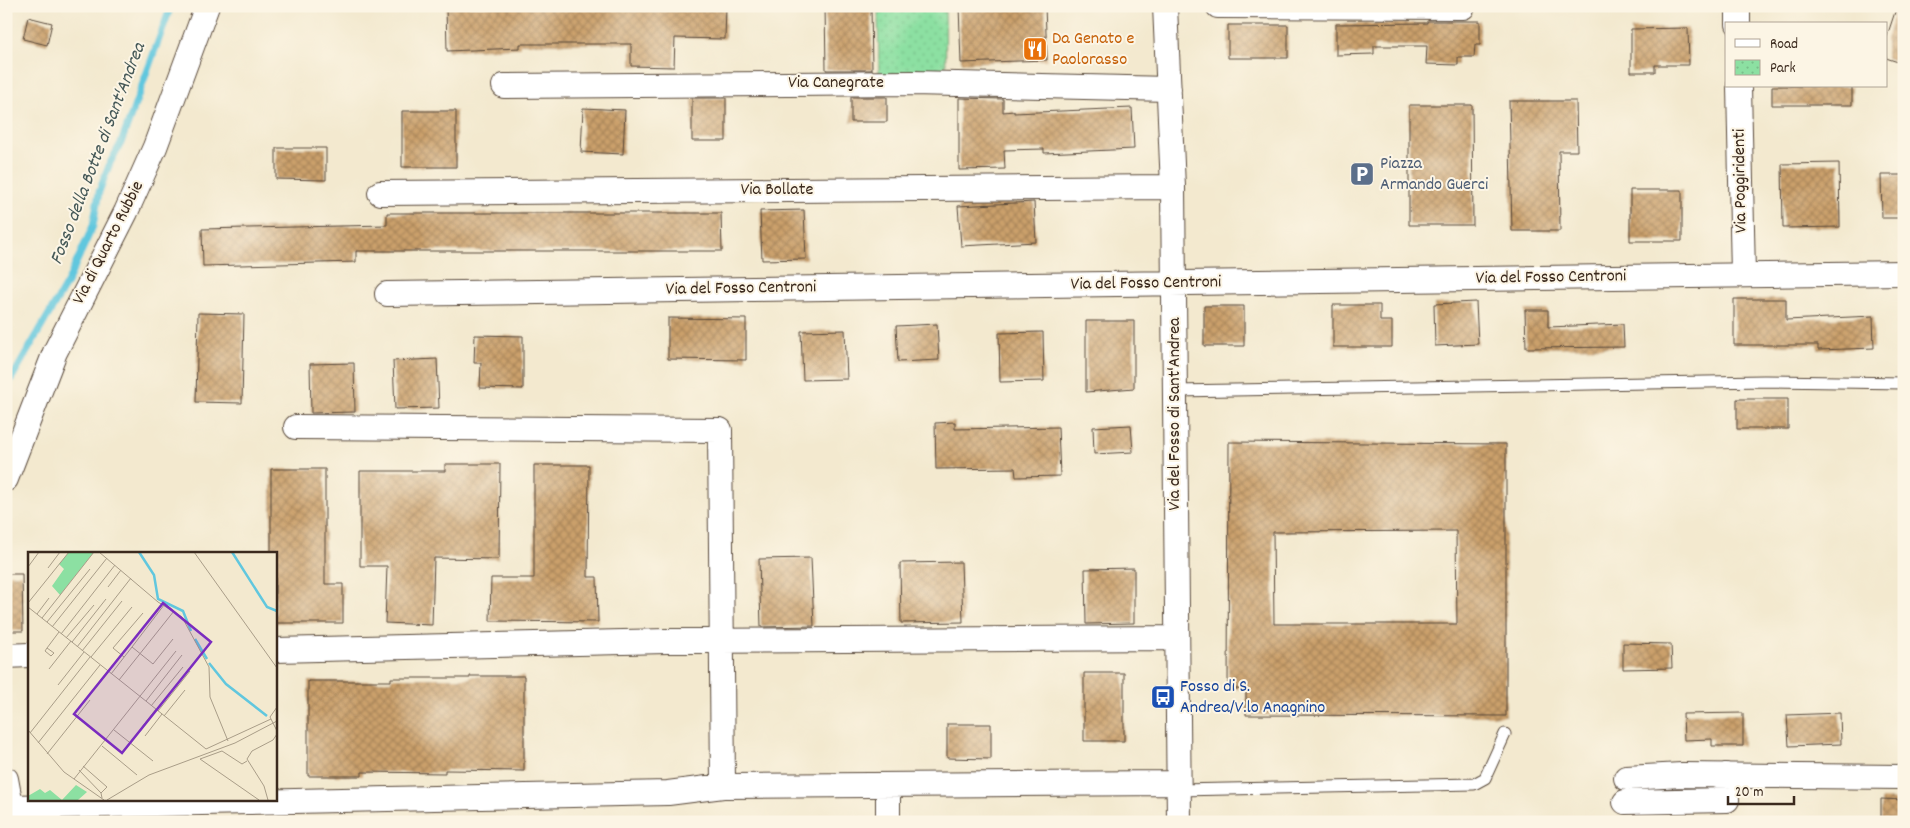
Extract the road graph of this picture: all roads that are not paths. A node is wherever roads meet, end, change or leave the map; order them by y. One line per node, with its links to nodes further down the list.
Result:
1 (207, 6): 19 (street, Via di Quarto Rubbie)
2 (1165, 6): 9 (street, Via del Fosso di Sant'Andrea)
3 (1218, 6): 5 (street)
4 (1738, 6): 6 (street)
5 (1463, 7)
6 (1738, 22)
7 (504, 86): 9 (street, Via Canegrate)
8 (1739, 88): 13 (street, Via Poggiridenti)
9 (1168, 89): 10 (street, Via del Fosso di Sant'Andrea)
10 (1173, 187): 11 (street, Via Bollate); 14 (street, Via del Fosso di Sant'Andrea)
11 (380, 193)
12 (1904, 273): 13 (street, Via del Fosso Centroni)
13 (1743, 275): 14 (street, Via del Fosso Centroni)
14 (1175, 283): 15 (street, Via del Fosso Centroni); 17 (street, Via del Fosso di Sant'Andrea)
15 (387, 294)
16 (1904, 384): 17 (lane)
17 (1175, 391): 20 (street, Via del Fosso di Sant'Andrea)
18 (296, 427): 21 (street)
19 (6, 479)
20 (1177, 638): 21 (street); 32 (street, Via del Fosso di Sant'Andrea)
21 (723, 641): 22 (street); 31 (street)
22 (276, 650)
23 (28, 655): 24 (street)
24 (6, 656)
25 (1505, 734): 32 (lane)
26 (1726, 776): 27 (street); 28 (street); 33 (street)
27 (1904, 777)
28 (1626, 778)
29 (6, 779): 34 (street)
30 (888, 785): 31 (street); 32 (street); 35 (street)
31 (723, 786): 34 (street)
32 (1178, 787): 36 (street, Via del Fosso di Sant'Andrea)
33 (1625, 802)
34 (12, 814)
35 (888, 822)
36 (1179, 822)

